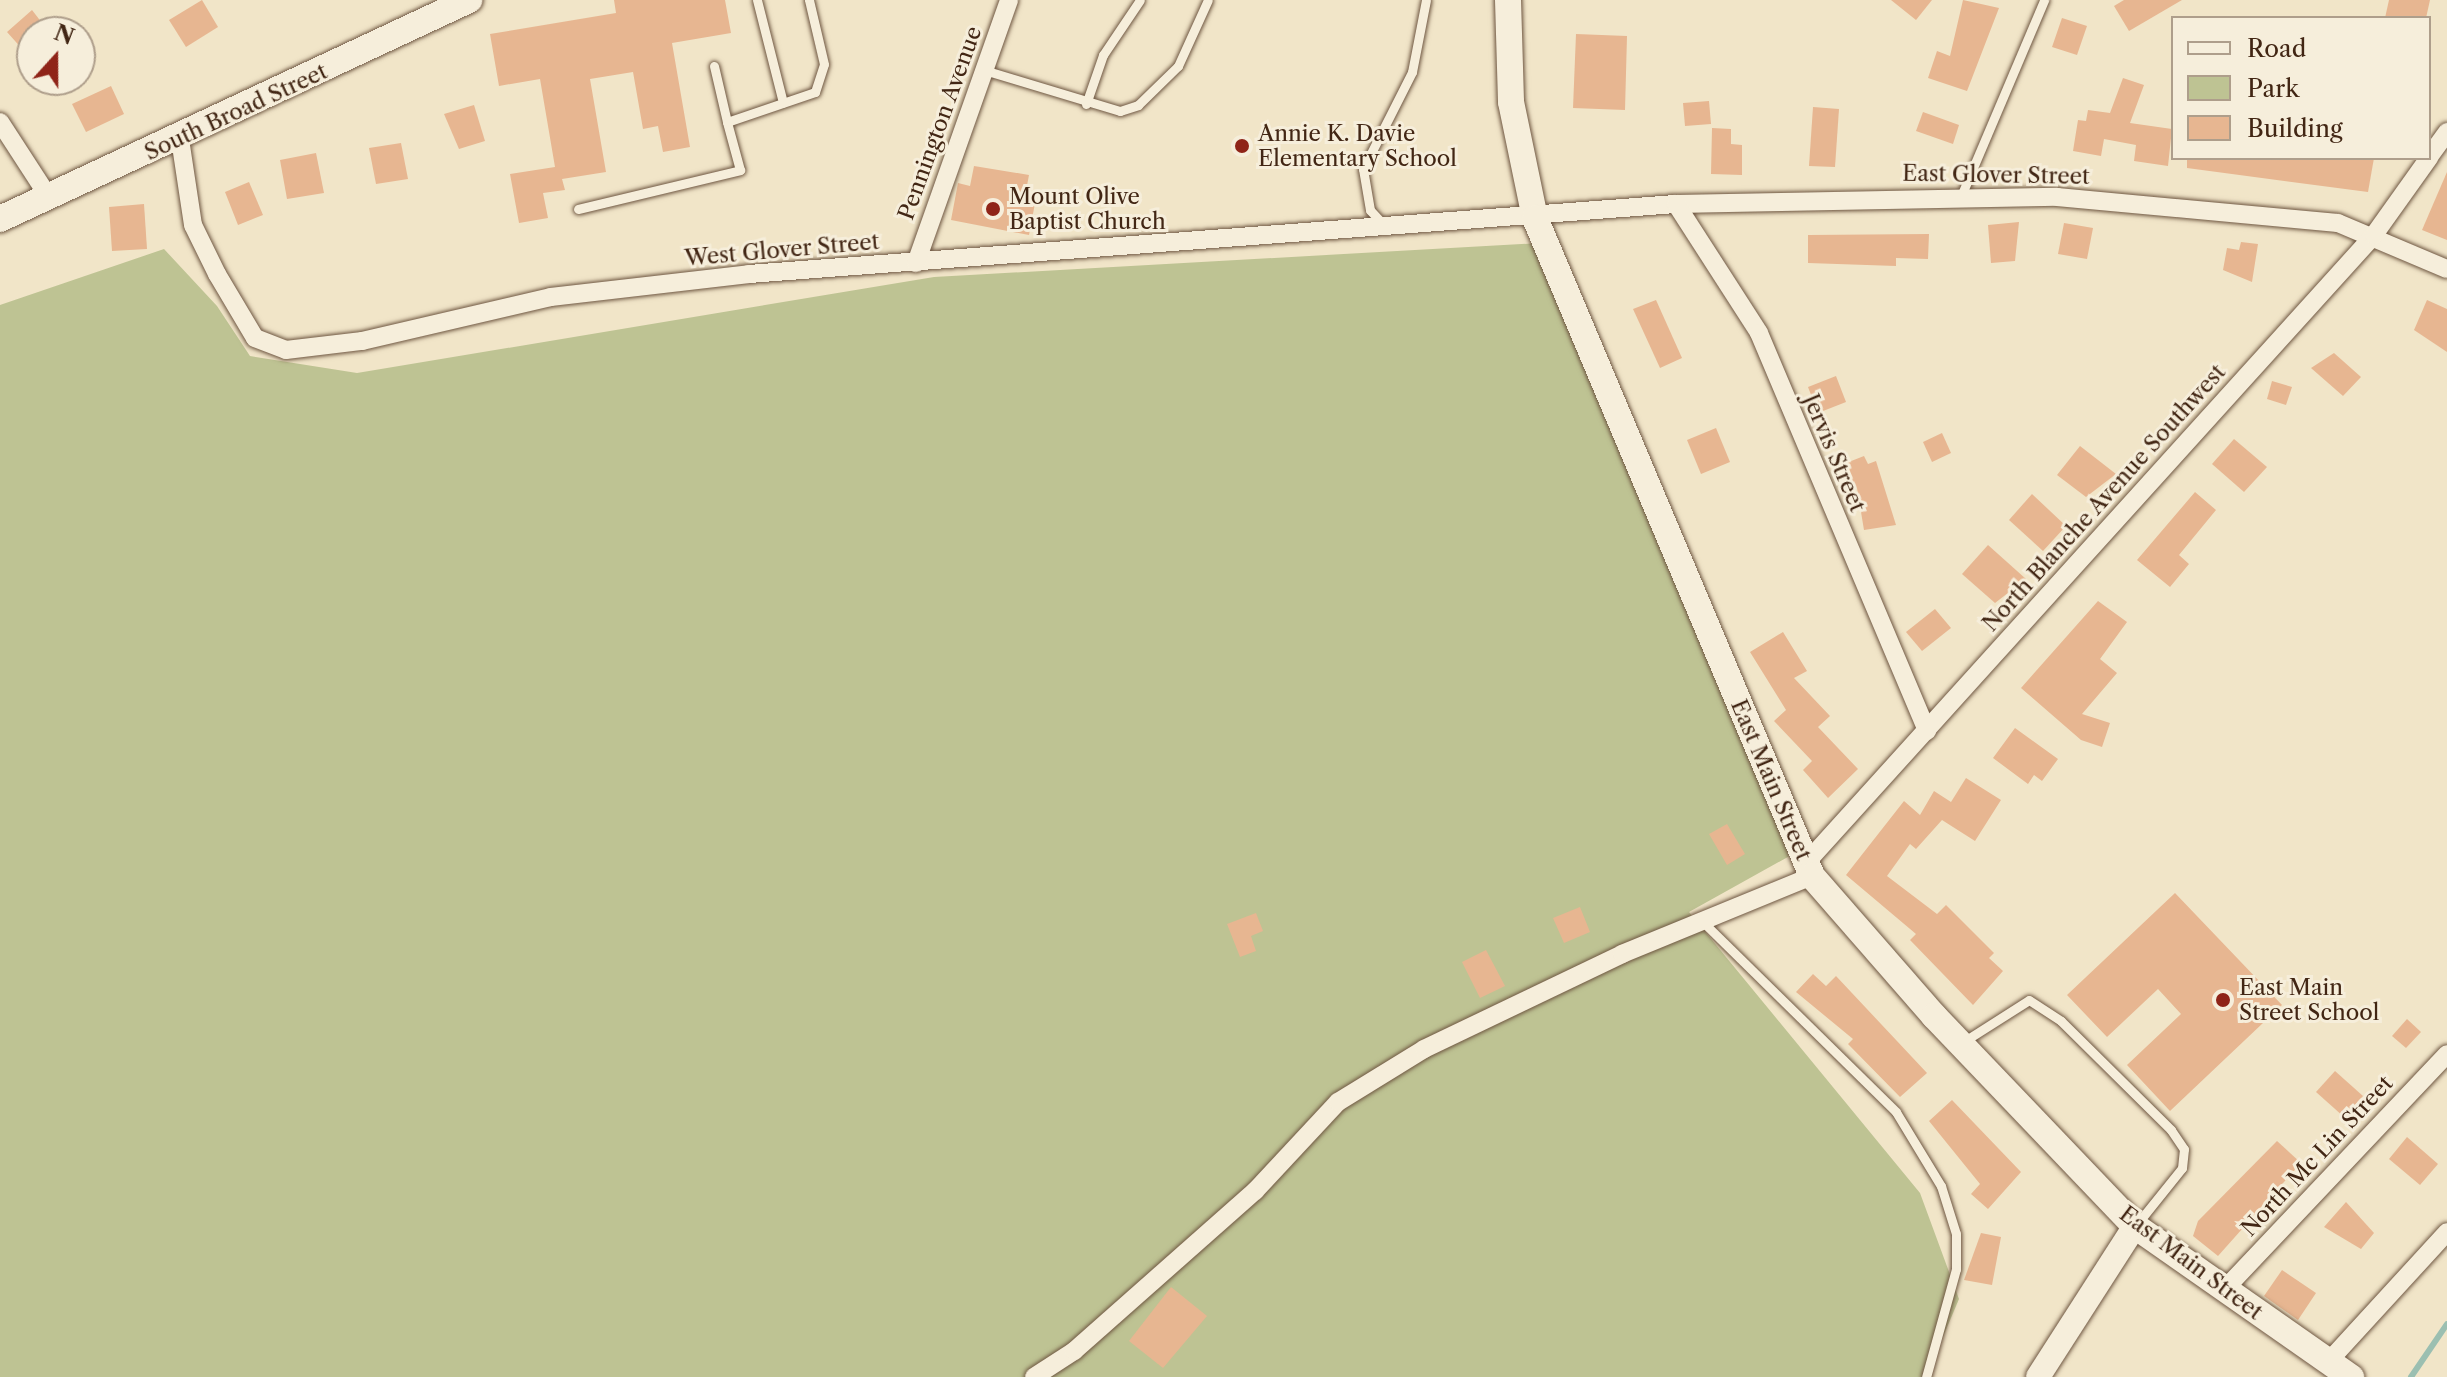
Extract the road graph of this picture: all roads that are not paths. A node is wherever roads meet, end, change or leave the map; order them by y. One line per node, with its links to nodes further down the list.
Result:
1 (469, 0): 17 (main road, South Broad Street)
2 (757, 0): 12 (lane)
3 (809, 0): 12 (lane)
4 (1009, 0): 11 (street, Pennington Avenue)
5 (1140, 0): 13 (lane)
6 (1208, 0): 13 (lane)
7 (1426, 0): 26 (lane)
8 (1508, 0): 24 (main road, East Main Street)
9 (2044, 0): 21 (lane)
10 (714, 66): 15 (lane)
11 (984, 70): 13 (lane); 28 (street, Pennington Avenue)
12 (783, 103): 15 (lane)
13 (1086, 104)
14 (0, 122): 20 (street)
15 (727, 122): 23 (lane)
16 (2447, 132): 18 (street, North Blanche Avenue Southwest)
17 (180, 139): 20 (main road, South Broad Street); 28 (street, West Glover Street)
18 (2431, 155)
19 (2428, 160): 27 (street, North Blanche Avenue Southwest)
20 (48, 196): 25 (main road, South Broad Street)
21 (1961, 196): 22 (street, East Glover Street); 27 (street, East Glover Street)
22 (1676, 204): 24 (street, East Glover Street); 30 (street, Jervis Street)
23 (578, 209)
24 (1535, 218): 26 (street, West Glover Street); 31 (main road, East Main Street)
25 (0, 219)
26 (1389, 229): 28 (street, West Glover Street)
27 (2374, 235): 29 (street, East Glover Street); 30 (street, North Blanche Avenue Southwest)
28 (916, 263)
29 (2447, 269)
30 (1927, 731): 31 (street, North Blanche Avenue Southwest)
31 (1809, 870): 32 (street); 33 (main road, East Main Street)
32 (1704, 923): 39 (street); 40 (lane)
33 (1960, 1044): 35 (main road, East Main Street); 35 (lane)
34 (2447, 1054): 37 (street, North Mc Lin Street)
35 (2135, 1226): 37 (main road, East Main Street); 41 (street)
36 (2447, 1232): 38 (street)
37 (2223, 1291): 38 (main road, East Main Street)
38 (2339, 1369)
39 (1034, 1377)
40 (1926, 1377)
41 (2038, 1377)

